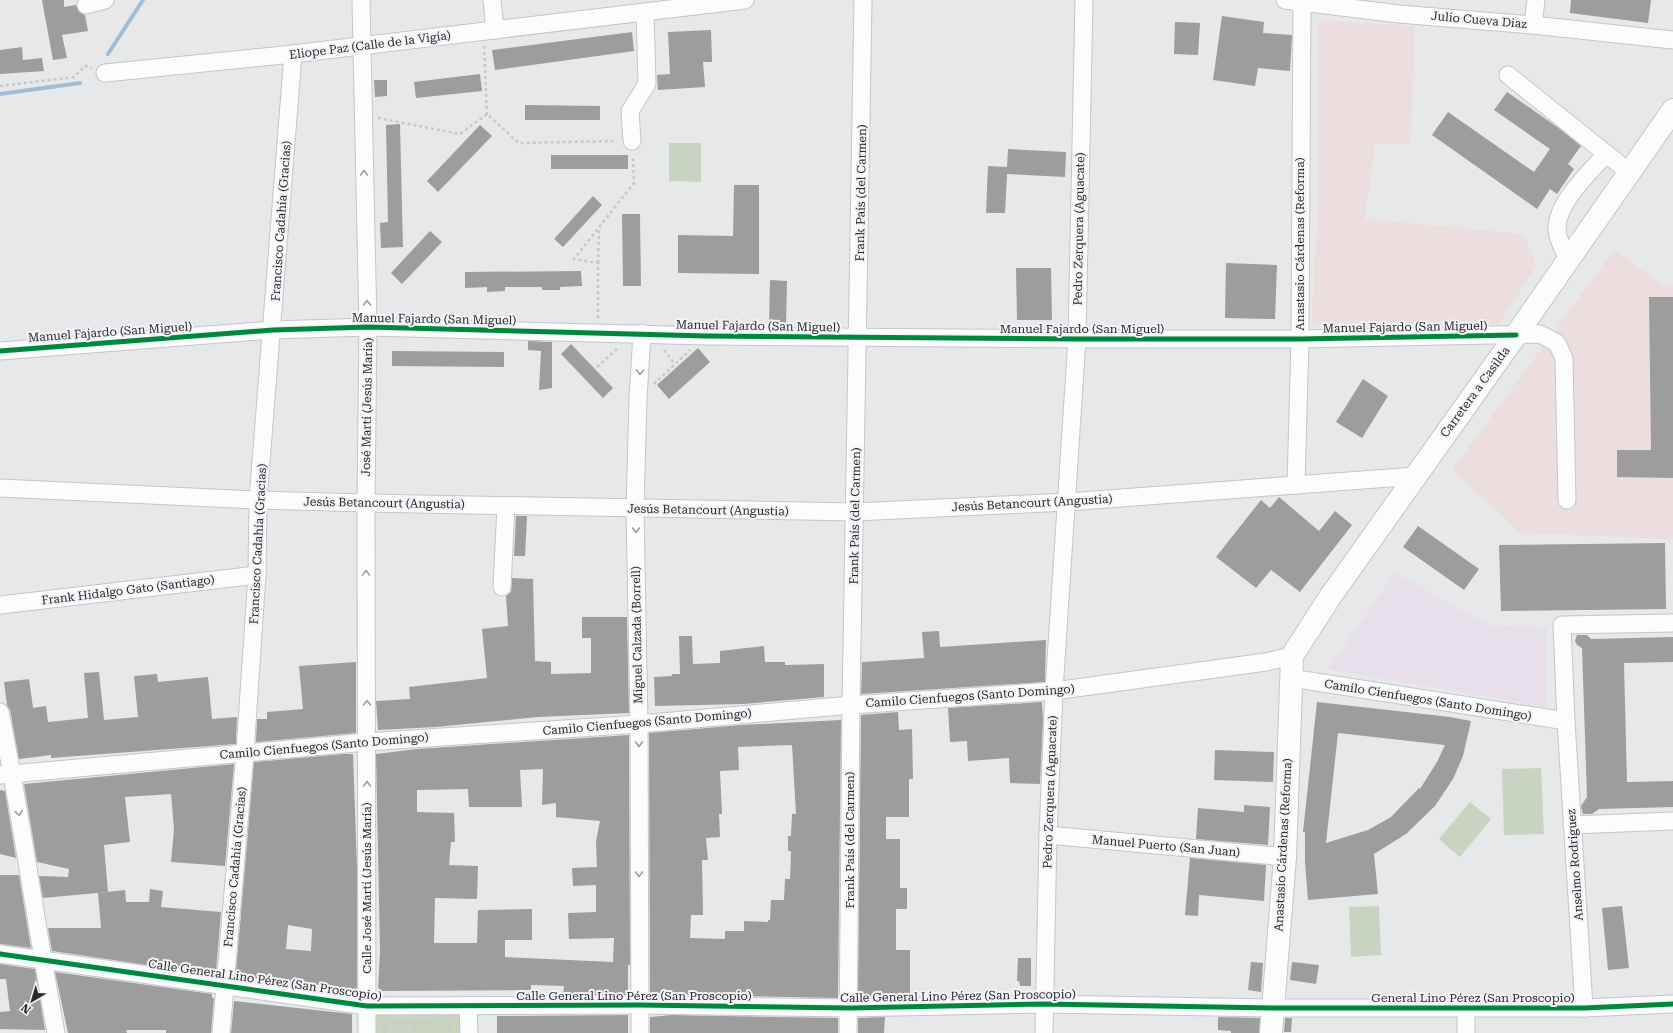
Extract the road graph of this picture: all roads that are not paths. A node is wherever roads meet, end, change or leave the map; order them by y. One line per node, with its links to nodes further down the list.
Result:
1 (105, 0): 10 (street)
2 (361, 0): 16 (street, José Martí (Jesús María))
3 (492, 0): 14 (street)
4 (746, 0): 12 (street, Eliope Paz (Calle de la Vigía))
5 (863, 0): 29 (street, Frank País (del Carmen))
6 (1084, 0): 30 (street, Pedro Zerquera (Aguacate))
7 (1285, 0): 9 (street, Julio Cueva Diaz)
8 (1536, 0): 13 (street)
9 (1302, 3): 11 (street, Julio Cueva Diaz); 31 (street, Anastasio Cárdenas (Reforma))
10 (86, 5)
11 (1395, 7): 13 (street, Julio Cueva Diaz)
12 (644, 12): 14 (street, Eliope Paz (Calle de la Vigía)); 21 (street)
13 (1533, 25): 15 (street, Julio Cueva Diaz)
14 (489, 30): 16 (street, Eliope Paz (Calle de la Vigía))
15 (1673, 40)
16 (361, 46): 17 (street, Eliope Paz (Calle de la Vigía)); 25 (street, José Martí (Jesús María), one-way to 16)
17 (293, 54): 18 (street, Eliope Paz (Calle de la Vigía)); 26 (street, Francisco Cadahía (Gracias))
18 (105, 73)
19 (1508, 75): 22 (street)
20 (1673, 110): 23 (main road, Carretera a Casilda)
21 (632, 141)
22 (1606, 154): 23 (street); 24 (street)
23 (1629, 172): 24 (main road, Carretera a Casilda)
24 (1568, 259): 28 (main road, Carretera a Casilda)
25 (368, 327): 26 (street, Manuel Fajardo (San Miguel)); 27 (street, Manuel Fajardo (San Miguel)); 39 (street, José Martí (Jesús María))
26 (273, 330): 32 (street, Manuel Fajardo (San Miguel)); 36 (street, Francisco Cadahía (Gracias))
27 (642, 333): 29 (street, Manuel Fajardo (San Miguel)); 41 (street, Miguel Calzada (Borrell), one-way to 41)
28 (1516, 335): 31 (street, Manuel Fajardo (San Miguel)); 33 (main road, Carretera a Casilda); 37 (street, Manuel Fajardo (San Miguel))
29 (858, 337): 30 (street, Manuel Fajardo (San Miguel)); 42 (street, Frank País (del Carmen))
30 (1077, 339): 31 (street, Manuel Fajardo (San Miguel)); 38 (street, Pedro Zerquera (Aguacate))
31 (1300, 339): 34 (street, Anastasio Cárdenas (Reforma))
32 (0, 351)
33 (1416, 476): 34 (street, Jesús Betancourt (Angustia)); 47 (main road, Carretera a Casilda)
34 (1296, 485): 38 (street, Jesús Betancourt (Angustia))
35 (0, 488): 36 (street, Jesús Betancourt (Angustia))
36 (258, 500): 39 (street, Jesús Betancourt (Angustia)); 43 (street, Francisco Cadahía (Gracias))
37 (1566, 500)
38 (1067, 502): 42 (street, Jesús Betancourt (Angustia)); 49 (street, Pedro Zerquera (Aguacate))
39 (366, 503): 40 (street, Jesús Betancourt (Angustia)); 54 (street, José Martí (Jesús María), one-way to 39)
40 (506, 506): 41 (street, Jesús Betancourt (Angustia)); 44 (street)
41 (635, 508): 42 (street, Jesús Betancourt (Angustia)); 53 (street, Miguel Calzada (Borrell), one-way to 53)
42 (855, 512): 50 (street, Frank País (del Carmen))
43 (257, 575): 45 (street, Frank Hidalgo Gato (Santiago)); 55 (street, Francisco Cadahía (Gracias))
44 (502, 587)
45 (0, 606)
46 (1673, 623): 52 (street, Anselmo Rodríguez)
47 (1292, 656): 48 (main road, Anastasio Cárdenas (Reforma)); 49 (street, Camilo Cienfuegos (Santo Domingo))
48 (1291, 678): 52 (street, Camilo Cienfuegos (Santo Domingo)); 60 (main road, Anastasio Cárdenas (Reforma))
49 (1054, 691): 50 (street, Camilo Cienfuegos (Santo Domingo)); 59 (street, Pedro Zerquera (Aguacate))
50 (851, 705): 53 (street, Camilo Cienfuegos (Santo Domingo)); 70 (street, Frank País (del Carmen))
51 (0, 712): 56 (street)
52 (1566, 721): 58 (street, Anselmo Rodríguez)
53 (639, 724): 54 (street, Camilo Cienfuegos (Santo Domingo)); 66 (street, Miguel Calzada (Borrell), one-way to 66)
54 (367, 742): 55 (street, Camilo Cienfuegos (Santo Domingo)); 67 (street, Calle José Martí (Jesús María), one-way to 54)
55 (246, 752): 56 (street, Camilo Cienfuegos (Santo Domingo)); 63 (street, Francisco Cadahía (Gracias))
56 (6, 775): 62 (street, one-way to 62)
57 (1673, 821): 58 (street)
58 (1572, 825): 72 (street, Anselmo Rodríguez)
59 (1048, 835): 60 (street, Manuel Puerto (San Juan)); 64 (street, Pedro Zerquera (Aguacate))
60 (1285, 857): 71 (main road, Anastasio Cárdenas (Reforma))
61 (0, 954): 62 (street, Calle General Lino Pérez (San Proscopio))
62 (42, 959): 63 (street, Calle General Lino Pérez (San Proscopio)); 73 (street)
63 (224, 986): 67 (street, Calle General Lino Pérez (San Proscopio)); 74 (street, Francisco Cadahía (Gracias))
64 (1044, 1004): 70 (street, Calle General Lino Pérez (San Proscopio)); 71 (street, Calle General Lino Pérez (San Proscopio)); 79 (street, Pedro Zerquera (Aguacate))
65 (1673, 1004): 72 (street, General Lino Pérez (San Proscopio))
66 (640, 1005): 68 (street, Calle General Lino Pérez (San Proscopio)); 70 (street, Calle General Lino Pérez (San Proscopio)); 77 (street, Miguel Calzada (Borrell))
67 (367, 1006): 68 (street, Calle General Lino Pérez (San Proscopio)); 75 (street, Calle José Martí (Jesús María))
68 (468, 1006): 76 (street)
69 (1466, 1007): 71 (street, General Lino Pérez (San Proscopio)); 72 (street, General Lino Pérez (San Proscopio)); 81 (street)
70 (850, 1008): 78 (street, Frank País (del Carmen))
71 (1272, 1008): 80 (main road, Anastasio Cárdenas (Reforma))
72 (1584, 1008)
73 (56, 1033)
74 (221, 1033)
75 (367, 1033)
76 (469, 1033)
77 (640, 1033)
78 (848, 1033)
79 (1044, 1033)
80 (1271, 1033)
81 (1466, 1033)

